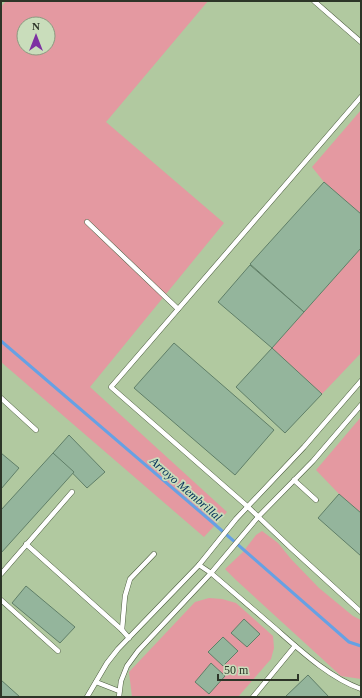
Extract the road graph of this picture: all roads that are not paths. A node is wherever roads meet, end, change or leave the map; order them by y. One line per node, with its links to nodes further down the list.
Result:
1 (314, 1): 2 (lane)
2 (361, 42)
3 (361, 97): 5 (lane)
4 (86, 222): 5 (lane)
5 (178, 309): 13 (lane)
6 (361, 381): 13 (lane)
7 (1, 398): 9 (lane)
8 (361, 405): 10 (lane)
9 (36, 430)
10 (294, 480): 12 (lane); 14 (lane)
11 (72, 492): 15 (lane)
12 (316, 500)
13 (247, 506): 14 (lane); 17 (lane)
14 (258, 517): 18 (lane); 21 (lane)
15 (26, 544): 19 (lane); 22 (lane)
16 (154, 554): 22 (lane)
17 (199, 565): 18 (lane); 23 (lane)
18 (212, 573): 24 (lane); 28 (lane)
19 (1, 574)
20 (1, 600): 25 (lane)
21 (361, 612)
22 (122, 630): 23 (lane)
23 (129, 638): 26 (lane)
24 (295, 646): 27 (lane); 31 (lane)
25 (58, 650)
26 (96, 682): 28 (lane); 29 (lane)
27 (361, 689)
28 (119, 691): 30 (lane)
29 (87, 697)
30 (119, 697)
31 (253, 697)

